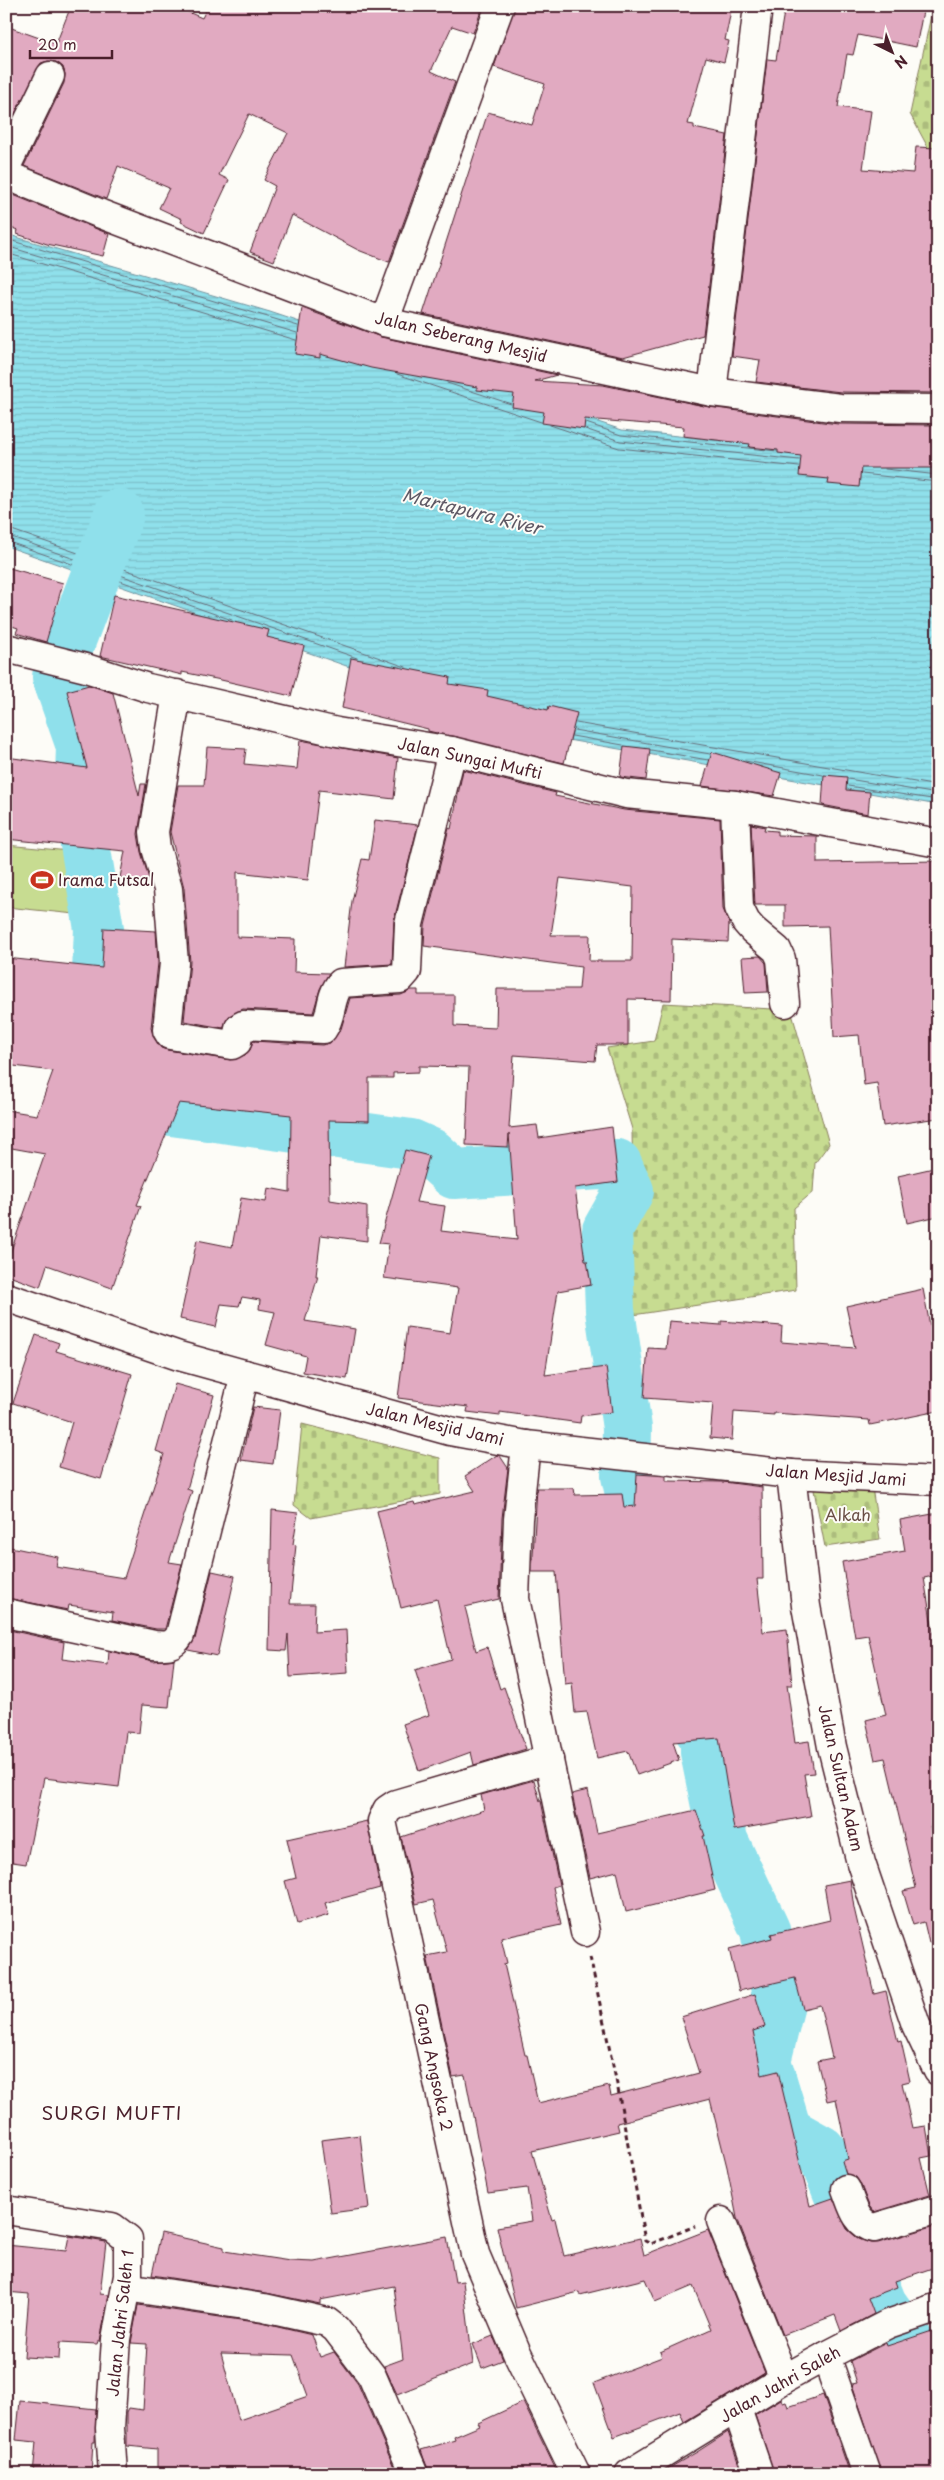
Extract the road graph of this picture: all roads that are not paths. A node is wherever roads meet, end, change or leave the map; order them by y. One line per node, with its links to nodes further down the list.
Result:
1 (500, 6): 6 (street)
2 (758, 6): 7 (street)
3 (50, 76): 4 (street)
4 (6, 167)
5 (6, 175): 6 (street, Jalan Seberang Mesjid)
6 (384, 322): 7 (street, Jalan Seberang Mesjid)
7 (712, 392): 8 (street, Jalan Seberang Mesjid)
8 (938, 409)
9 (6, 648): 10 (street, Jalan Sungai Mufti)
10 (177, 694): 11 (street, Jalan Sungai Mufti); 11 (street)
11 (452, 751): 12 (street, Jalan Sungai Mufti)
12 (735, 805): 13 (street, Jalan Sungai Mufti); 14 (street)
13 (938, 843)
14 (785, 1003)
15 (6, 1297): 16 (street, Jalan Mesjid Jami)
16 (245, 1374): 17 (street, Jalan Mesjid Jami); 20 (street)
17 (526, 1445): 18 (street, Jalan Mesjid Jami); 21 (street)
18 (791, 1474): 19 (street, Jalan Mesjid Jami); 23 (street, Jalan Sultan Adam)
19 (938, 1481)
20 (6, 1613)
21 (549, 1759): 22 (street); 35 (street, Gang Angsoka 2)
22 (585, 1932)
23 (938, 2071)
24 (846, 2189): 25 (street)
25 (938, 2209)
26 (6, 2210): 28 (street, Jalan Jahri Saleh 1)
27 (721, 2221): 31 (street)
28 (126, 2288): 33 (street, Jalan Jahri Saleh 1); 34 (street)
29 (926, 2312): 30 (street, Jalan Jahri Saleh)
30 (826, 2356): 31 (street, Jalan Jahri Saleh); 38 (street)
31 (784, 2379): 32 (street, Jalan Jahri Saleh)
32 (737, 2409): 36 (street, Jalan Jahri Saleh); 37 (street)
33 (113, 2474)
34 (414, 2474)
35 (576, 2474)
36 (629, 2474)
37 (759, 2474)
38 (867, 2474)

